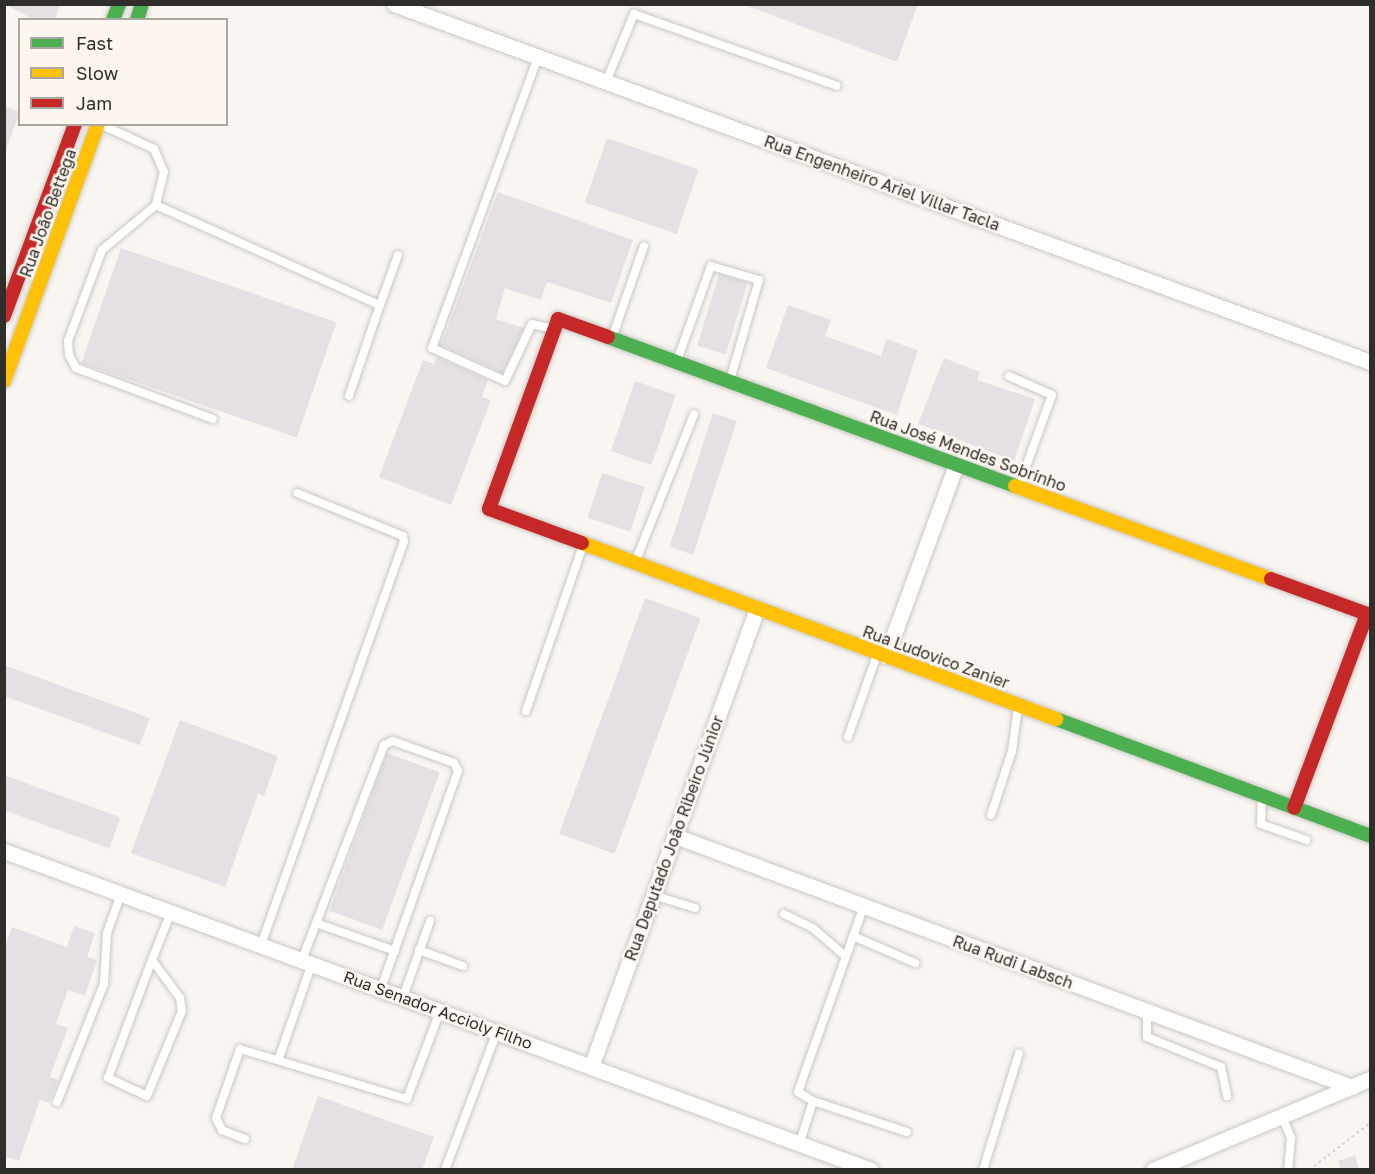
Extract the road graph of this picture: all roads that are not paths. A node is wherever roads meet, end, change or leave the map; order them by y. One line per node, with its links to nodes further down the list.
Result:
1 (394, 4): 2 (street, Rua Engenheiro Ariel Villar Tacla)
2 (538, 57): 3 (street, Rua Engenheiro Ariel Villar Tacla); 13 (lane)
3 (606, 82): 4 (lane); 15 (street, Rua Engenheiro Ariel Villar Tacla)
4 (837, 86)
5 (74, 126): 12 (street, Rua João Bettega)
6 (98, 126): 17 (street, Rua João Bettega)
7 (103, 126): 8 (lane)
8 (156, 205): 11 (lane); 23 (lane)
9 (644, 246): 14 (lane)
10 (398, 255): 11 (lane)
11 (380, 305): 21 (lane)
12 (4, 316)
13 (556, 325): 14 (street, Rua José Mendes Sobrinho); 27 (street, Rua Ludovico Zanier)
14 (611, 339): 16 (street, Rua José Mendes Sobrinho)
15 (1371, 362)
16 (677, 363): 20 (street, Rua José Mendes Sobrinho); 20 (lane)
17 (8, 364): 19 (street, Rua João Bettega)
18 (1009, 376): 25 (lane)
19 (4, 381)
20 (729, 382): 24 (street, Rua José Mendes Sobrinho)
21 (349, 396)
22 (694, 414): 28 (lane)
23 (213, 419)
24 (956, 465): 25 (street, Rua José Mendes Sobrinho); 31 (street)
25 (1018, 488): 30 (street, Rua José Mendes Sobrinho)
26 (297, 493): 51 (lane)
27 (583, 544): 28 (street, Rua Ludovico Zanier); 33 (lane)
28 (635, 563): 29 (street, Rua Ludovico Zanier)
29 (757, 608): 31 (street, Rua Ludovico Zanier); 38 (street, Rua Deputado João Ribeiro Júnior)
30 (1369, 612): 36 (street)
31 (882, 655): 32 (street, Rua Ludovico Zanier); 34 (lane)
32 (1018, 705): 35 (street, Rua Ludovico Zanier); 37 (lane)
33 (526, 711)
34 (848, 737)
35 (1262, 796): 36 (street, Rua Ludovico Zanier); 40 (lane)
36 (1294, 808): 39 (street, Rua Ludovico Zanier)
37 (991, 815)
38 (675, 836): 43 (street, Rua Deputado João Ribeiro Júnior); 44 (street, Rua Rudi Labsch)
39 (1371, 836)
40 (1306, 840)
41 (4, 852): 42 (street, Rua Senador Accioly Filho)
42 (121, 892): 46 (street, Rua Senador Accioly Filho); 71 (lane)
43 (653, 895): 45 (lane); 66 (street, Rua Deputado João Ribeiro Júnior)
44 (864, 906): 50 (lane); 62 (street, Rua Rudi Labsch)
45 (695, 908)
46 (171, 911): 51 (street, Rua Senador Accioly Filho); 55 (lane)
47 (784, 914): 54 (lane)
48 (430, 921): 52 (lane)
49 (316, 923): 53 (lane); 53 (lane); 56 (lane)
50 (853, 936): 54 (lane); 57 (lane)
51 (261, 945): 56 (street, Rua Senador Accioly Filho)
52 (419, 950): 58 (lane); 60 (lane)
53 (395, 951): 59 (lane)
54 (845, 956): 70 (lane)
55 (152, 960): 55 (lane)
56 (307, 961): 59 (street, Rua Senador Accioly Filho); 65 (lane)
57 (915, 963)
58 (463, 966)
59 (381, 989): 60 (street, Rua Senador Accioly Filho)
60 (403, 997): 61 (street, Rua Senador Accioly Filho)
61 (440, 1011): 63 (street, Rua Senador Accioly Filho); 65 (lane)
62 (1147, 1011): 68 (street, Rua Rudi Labsch); 69 (lane)
63 (497, 1032): 66 (street, Rua Senador Accioly Filho); 76 (lane)
64 (1019, 1053): 78 (lane)
65 (279, 1058): 74 (lane)
66 (591, 1067): 75 (street, Rua Senador Accioly Filho)
67 (1371, 1079): 68 (street)
68 (1352, 1087): 72 (street)
69 (1227, 1096)
70 (813, 1101): 73 (lane); 75 (lane)
71 (57, 1102)
72 (1283, 1119): 79 (street); 80 (lane)
73 (907, 1132)
74 (245, 1139)
75 (799, 1145): 77 (street, Rua Senador Accioly Filho)
76 (445, 1170)
77 (871, 1170)
78 (983, 1170)
79 (1153, 1170)
80 (1288, 1170)

